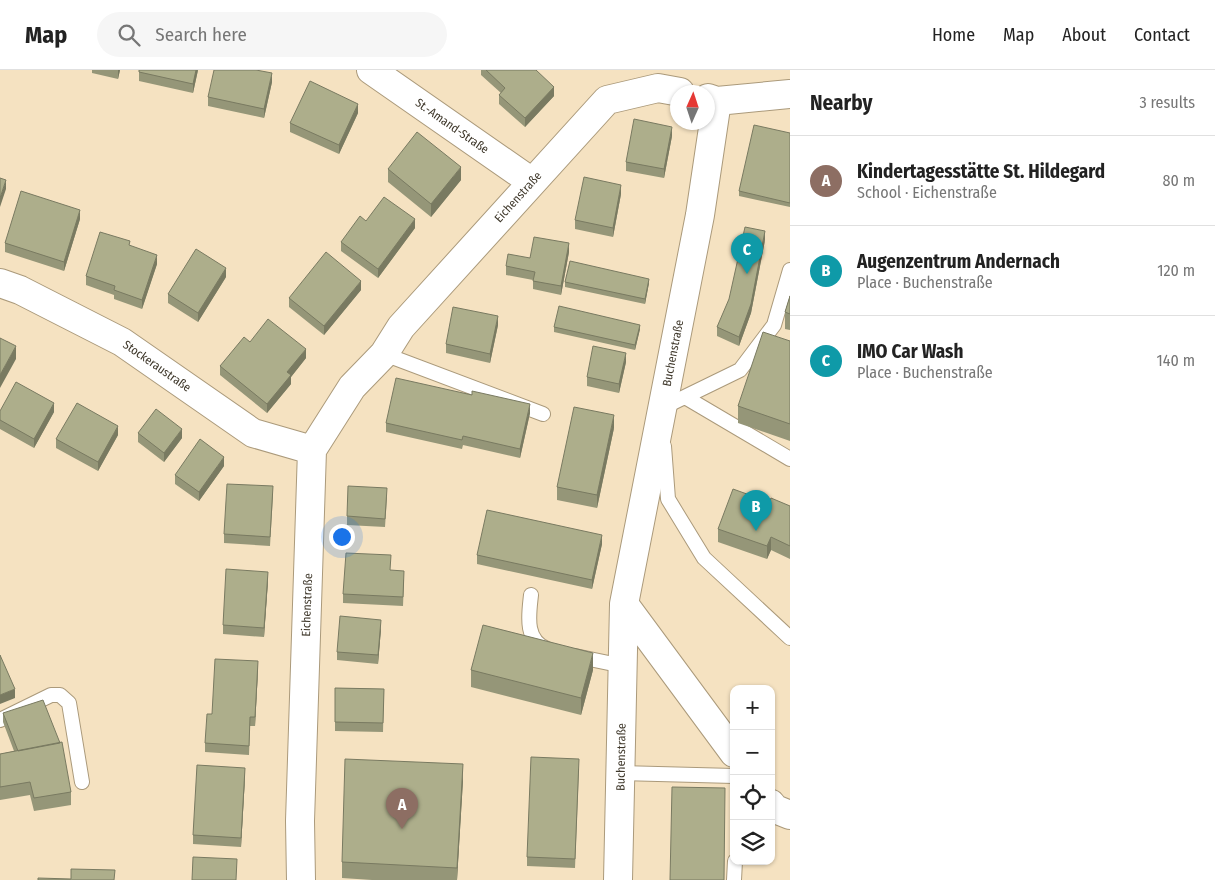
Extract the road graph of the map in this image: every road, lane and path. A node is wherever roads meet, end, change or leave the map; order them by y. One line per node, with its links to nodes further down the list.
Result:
1 (371, 70): 6 (street, St.-Amand-Straße)
2 (670, 90): 6 (street, Eichenstraße)
3 (790, 94): 4 (street)
4 (715, 99)
5 (709, 130): 10 (street, Buchenstraße)
6 (532, 182): 9 (street, Eichenstraße)
7 (790, 270): 10 (lane)
8 (0, 283): 12 (street, Stockeraustraße)
9 (384, 354): 11 (lane); 12 (street, Eichenstraße)
10 (674, 402): 13 (lane); 15 (street, Buchenstraße); 16 (lane)
11 (543, 414)
12 (312, 450): 26 (street, Eichenstraße)
13 (790, 459)
14 (531, 595): 17 (lane)
15 (624, 604): 17 (street, Buchenstraße); 19 (street)
16 (790, 638)
17 (623, 666): 20 (street, Buchenstraße)
18 (0, 720): 22 (lane)
19 (730, 748)
20 (620, 773): 21 (lane); 27 (street, Buchenstraße)
21 (730, 776)
22 (82, 782)
23 (775, 809): 24 (street)
24 (790, 815)
25 (734, 865): 28 (lane)
26 (301, 880)
27 (618, 880)
28 (734, 880)

